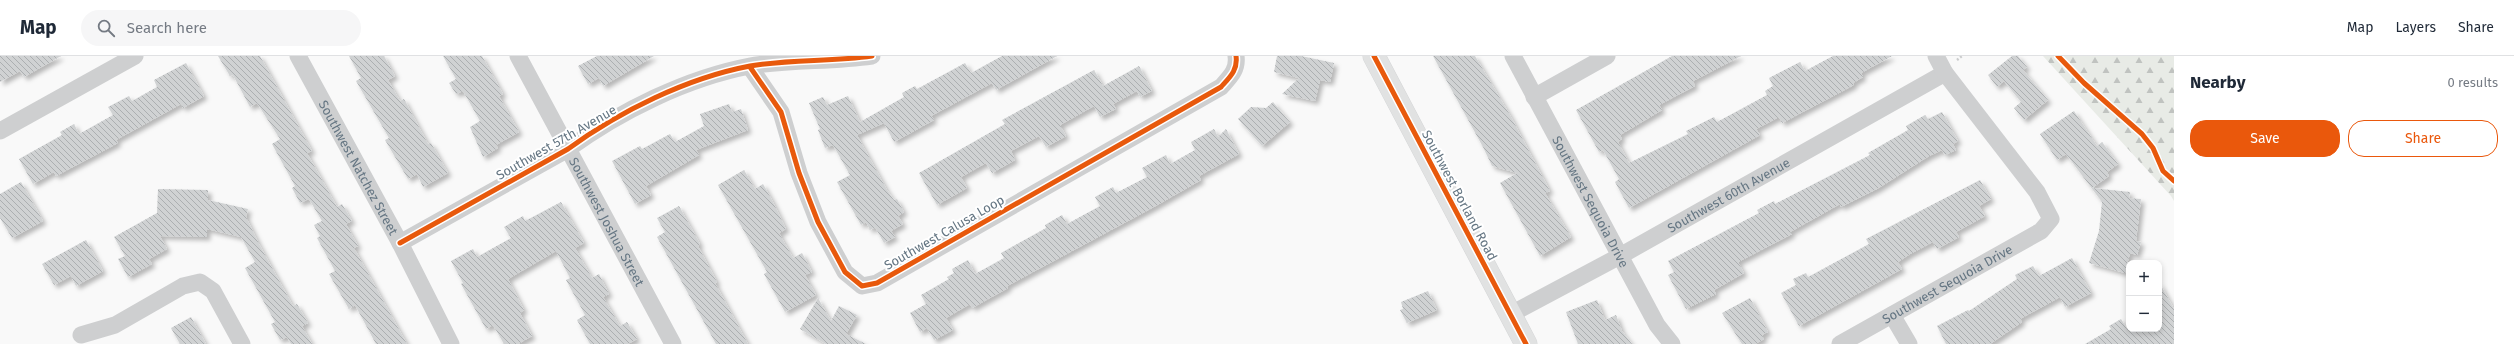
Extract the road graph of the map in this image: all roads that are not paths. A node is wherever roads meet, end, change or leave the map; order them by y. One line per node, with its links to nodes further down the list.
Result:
1 (135, 56): 13 (street)
2 (298, 56): 15 (street, Southwest Natchez Street)
3 (518, 56): 14 (street, Southwest Joshua Street)
4 (872, 56): 10 (street, Southwest 57th Avenue)
5 (1236, 56): 10 (street, Southwest Calusa Loop)
6 (1374, 56): 17 (main road, Southwest Borland Road)
7 (1513, 56): 12 (street, Southwest Sequoia Drive)
8 (1607, 56): 12 (street)
9 (1936, 56): 11 (street)
10 (750, 66): 14 (street, Southwest 57th Avenue)
11 (1945, 73): 16 (street, Southwest 60th Avenue); 18 (street, Southwest Sequoia Drive)
12 (1534, 96): 16 (street, Southwest Sequoia Drive)
13 (0, 131)
14 (568, 149): 15 (street, Southwest 57th Avenue); 22 (street, Southwest Joshua Street)
15 (400, 243): 21 (street, Southwest Natchez Street)
16 (1620, 256): 17 (street, Southwest 60th Avenue); 24 (street, Southwest Sequoia Drive)
17 (1511, 314): 23 (main road, Southwest Borland Road)
18 (1892, 315): 25 (street, Southwest Sequoia Drive); 26 (street)
19 (81, 335): 20 (street)
20 (242, 344)
21 (452, 344)
22 (673, 344)
23 (1526, 344)
24 (1672, 344)
25 (1840, 344)
26 (1909, 344)

